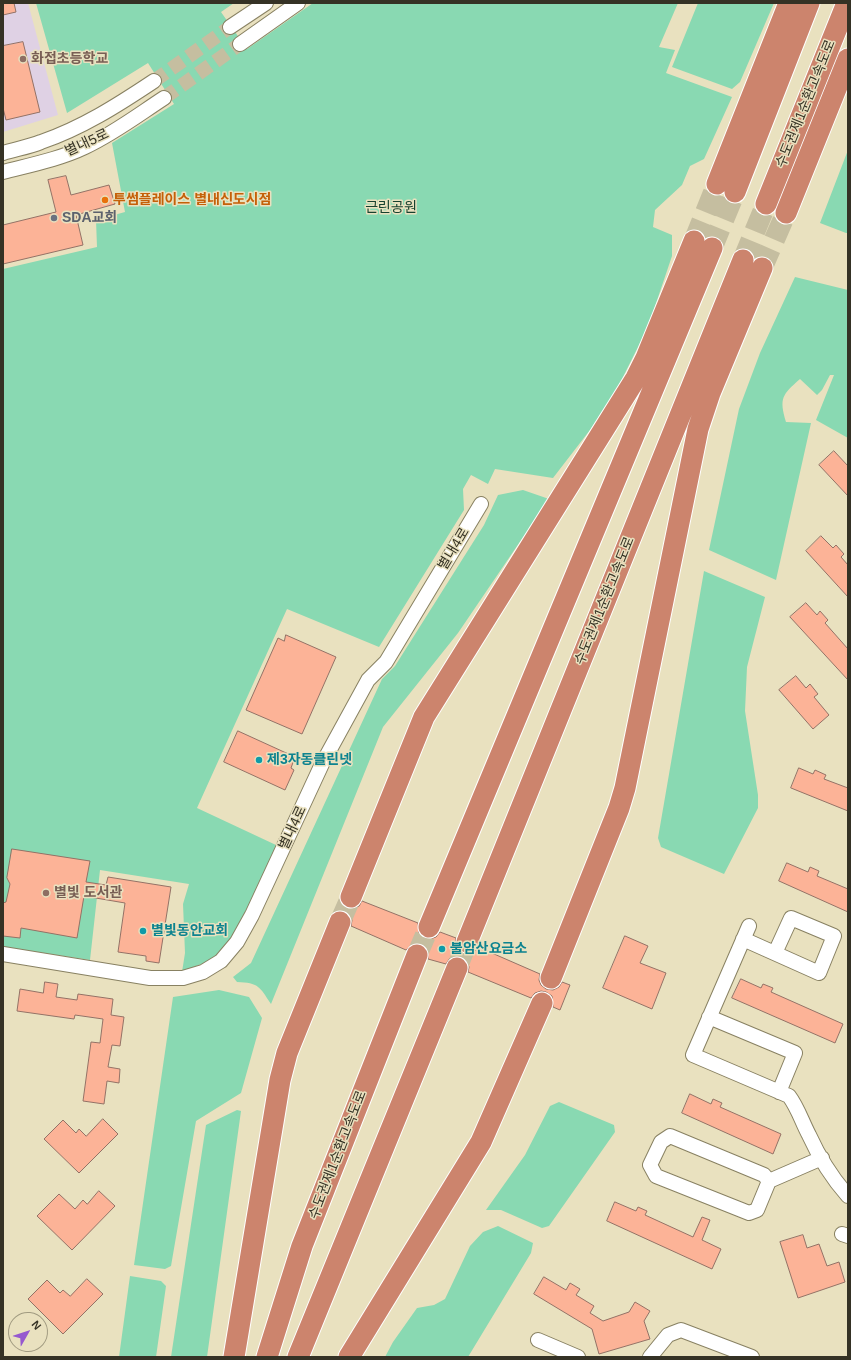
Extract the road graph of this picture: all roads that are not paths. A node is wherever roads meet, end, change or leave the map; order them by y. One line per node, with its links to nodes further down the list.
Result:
1 (266, 3): 6 (street)
2 (298, 3): 7 (street)
3 (788, 3): 4 (highway)
4 (809, 3)
5 (847, 3): 13 (highway, 수도권제1순환고속도로)
6 (230, 27)
7 (240, 44)
8 (848, 59): 14 (highway)
9 (154, 80): 11 (street, 별내5로)
10 (164, 98): 12 (street, 별내5로)
11 (3, 153)
12 (3, 172)
13 (766, 204)
14 (786, 213)
15 (743, 260): 23 (highway, 수도권제1순환고속도로)
16 (762, 268): 28 (highway)
17 (481, 504): 25 (street, 별내4로)
18 (351, 897): 21 (highway)
19 (340, 922): 36 (highway)
20 (749, 926): 22 (street)
21 (429, 928)
22 (743, 939): 24 (street); 30 (street)
23 (467, 942)
24 (775, 953)
25 (3, 954)
26 (417, 955): 37 (highway, 수도권제1순환고속도로)
27 (457, 968): 38 (highway)
28 (551, 978)
29 (542, 1003): 39 (highway)
30 (709, 1017): 31 (street); 31 (street)
31 (779, 1092): 32 (street)
32 (822, 1158): 33 (street); 34 (street)
33 (769, 1181): 33 (street)
34 (848, 1196)
35 (538, 1340): 40 (street)
36 (234, 1357)
37 (267, 1357)
38 (298, 1357)
39 (349, 1357)
40 (578, 1357)
41 (650, 1357): 42 (street)
42 (752, 1357)

